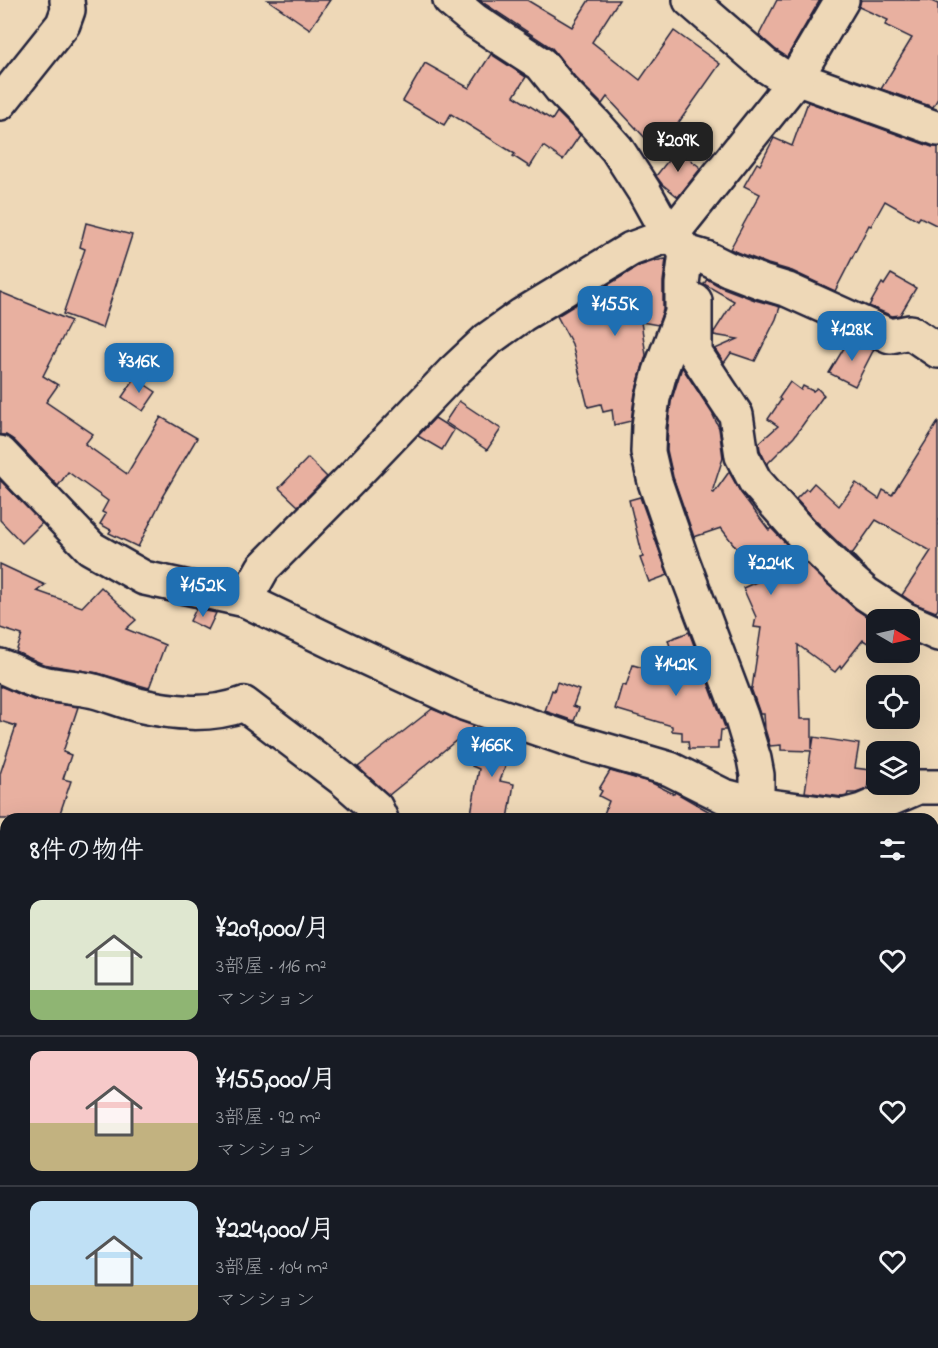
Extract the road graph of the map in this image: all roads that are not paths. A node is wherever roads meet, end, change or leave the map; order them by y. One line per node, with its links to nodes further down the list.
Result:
1 (67, 0): 6 (street)
2 (450, 0): 8 (street)
3 (690, 0): 5 (street)
4 (842, 0): 5 (street)
5 (795, 81): 7 (street); 8 (street)
6 (0, 103)
7 (938, 129)
8 (679, 243): 9 (street); 11 (street); 12 (street); 17 (street)
9 (938, 351)
10 (0, 453): 11 (street)
11 (245, 600): 17 (street)
12 (890, 609)
13 (920, 626): 14 (street)
14 (938, 634)
15 (0, 666): 18 (street)
16 (938, 787): 20 (street)
17 (754, 812): 19 (street)
18 (378, 813)
19 (776, 813)
20 (854, 813)

